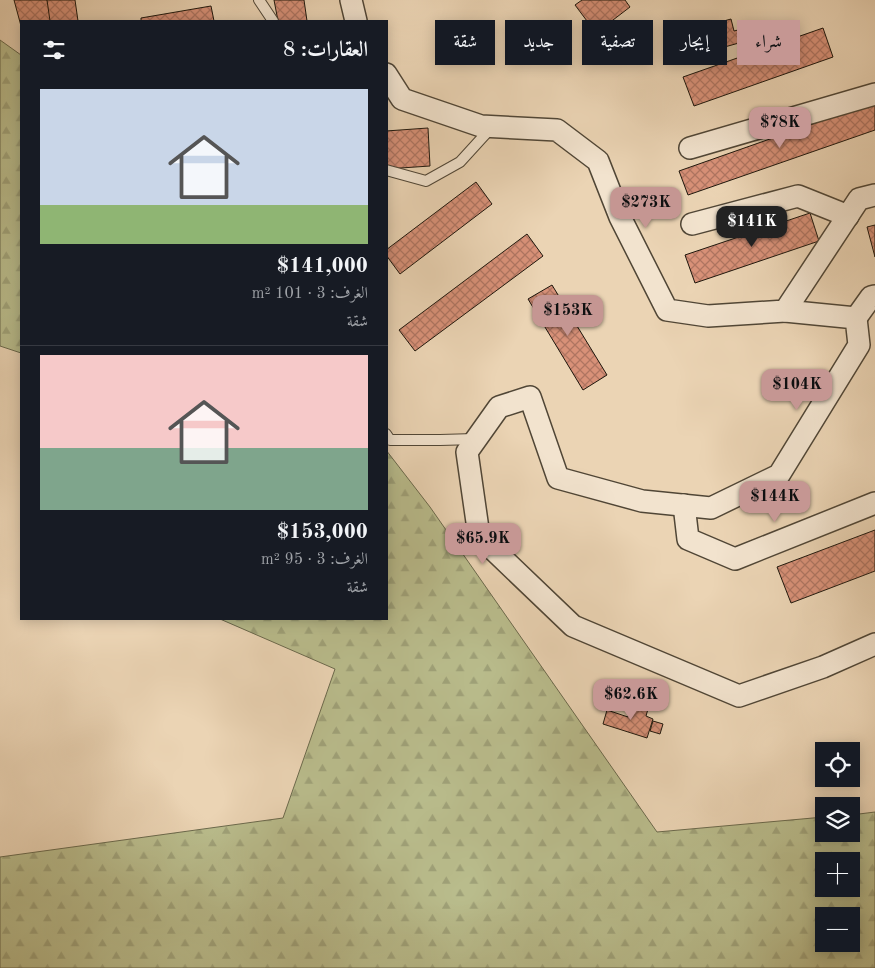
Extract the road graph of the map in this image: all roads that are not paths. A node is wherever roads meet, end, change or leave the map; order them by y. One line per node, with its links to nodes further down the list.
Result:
1 (259, 0): 3 (lane)
2 (351, 0): 4 (street)
3 (272, 20)
4 (356, 20)
5 (388, 77): 7 (street)
6 (875, 94): 8 (street)
7 (492, 126): 9 (lane); 14 (street)
8 (690, 148)
9 (388, 171)
10 (875, 195): 11 (street)
11 (848, 216): 12 (street); 14 (street)
12 (692, 224)
13 (875, 296): 15 (street)
14 (785, 311): 15 (street)
15 (856, 318): 19 (street)
16 (388, 437): 17 (lane)
17 (477, 438): 19 (street); 20 (street)
18 (875, 502): 19 (street)
19 (684, 505)
20 (875, 644)

